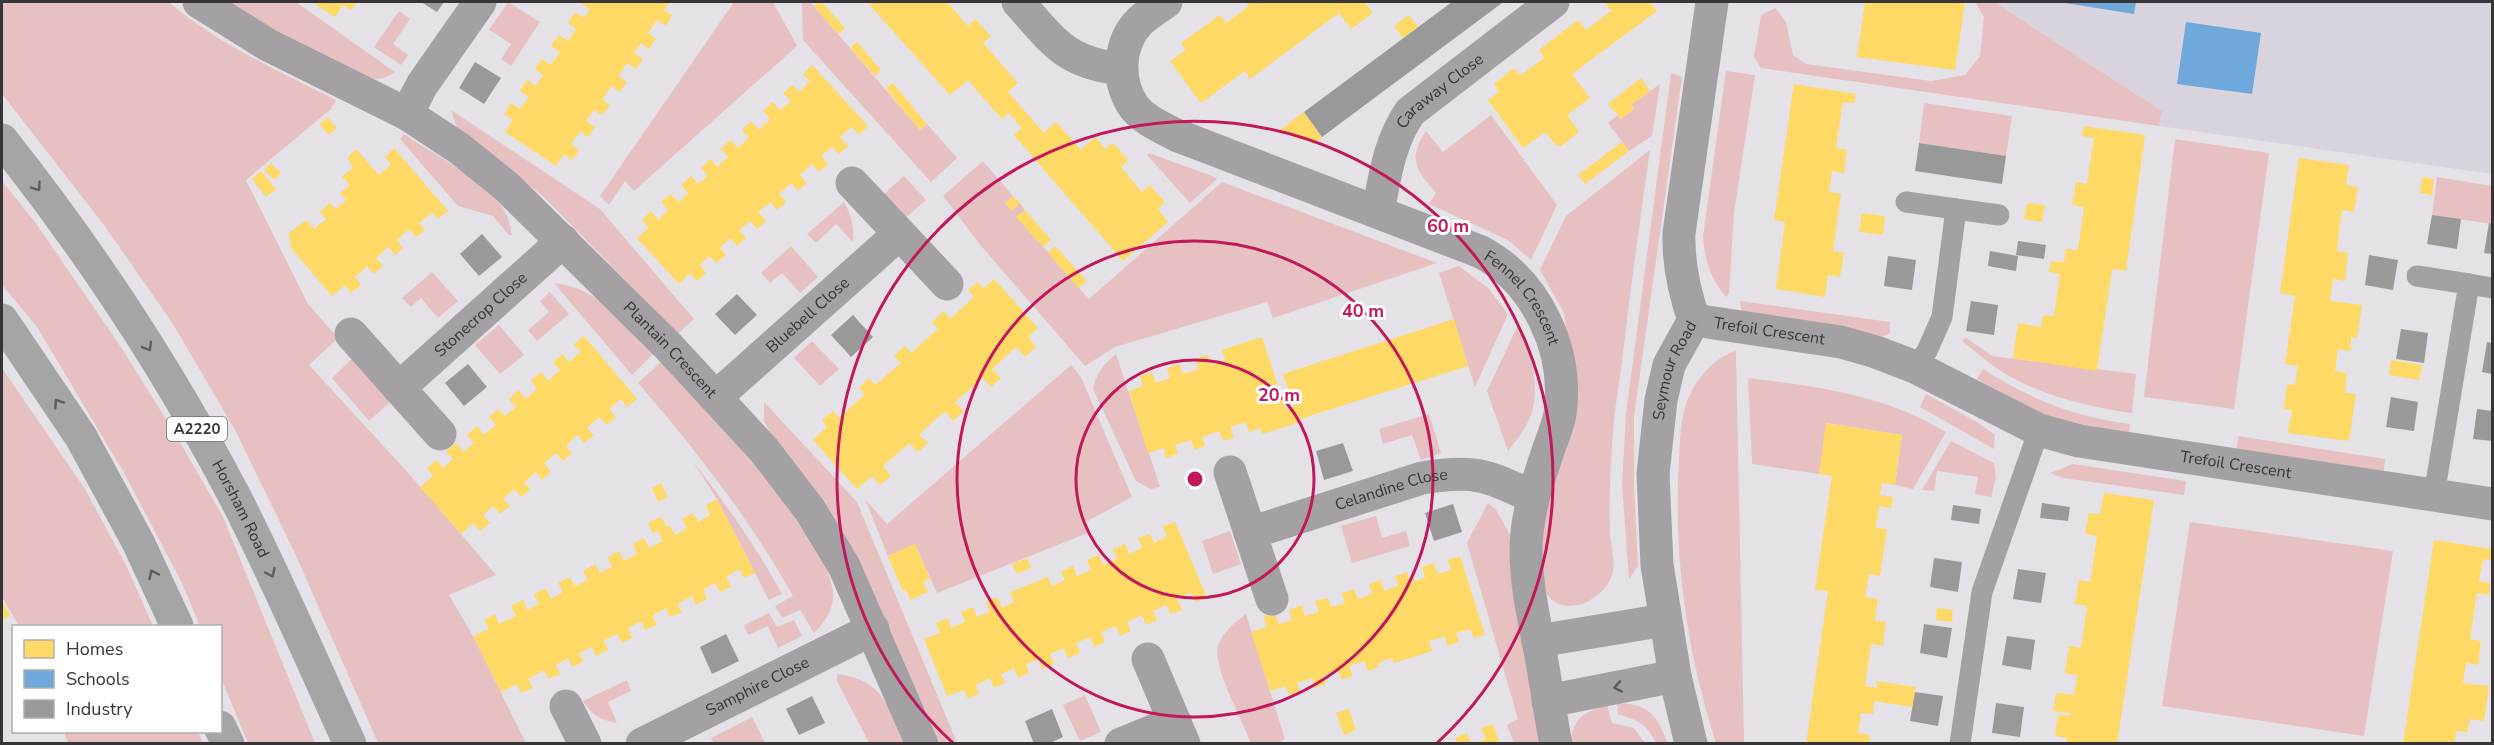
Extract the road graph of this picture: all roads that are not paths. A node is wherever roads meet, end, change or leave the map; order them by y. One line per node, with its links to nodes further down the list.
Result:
1 (199, 2): 8 (street, Plantain Crescent)
2 (480, 2): 8 (street)
3 (1018, 2): 7 (street)
4 (1166, 2): 7 (street, Fennel Crescent)
5 (1553, 2): 13 (street, Caraway Close)
6 (1712, 2): 22 (street, Seymour Road)
7 (1121, 69): 13 (street, Fennel Crescent)
8 (407, 114): 16 (street, Plantain Crescent)
9 (2, 140): 44 (main road, Horsham Road / A2220, one-way to 44)
10 (852, 183): 15 (street)
11 (1906, 202): 12 (lane)
12 (1956, 208): 14 (lane); 24 (lane)
13 (1378, 212): 31 (street, Fennel Crescent)
14 (1999, 215)
15 (899, 234): 18 (street); 26 (street, Bluebell Close)
16 (563, 242): 25 (street, Stonecrop Close); 26 (street, Plantain Crescent)
17 (2417, 276): 19 (lane)
18 (947, 284)
19 (2469, 285): 20 (lane); 30 (lane)
20 (2493, 288)
21 (2, 320): 36 (main road, one-way to 21)
22 (1694, 320): 24 (street, Trefoil Crescent); 35 (street, Seymour Road)
23 (351, 334): 25 (street)
24 (1915, 367): 27 (street, Trefoil Crescent)
25 (399, 388): 28 (street)
26 (716, 397): 37 (street, Plantain Crescent)
27 (2039, 430): 30 (street, Trefoil Crescent); 51 (lane)
28 (440, 434)
29 (1230, 472): 33 (street)
30 (2434, 495): 32 (street, Trefoil Crescent)
31 (1533, 497): 33 (street, Celandine Close); 38 (street, Fennel Crescent)
32 (2493, 504)
33 (1250, 533): 34 (street)
34 (1272, 599)
35 (1665, 620): 38 (street); 40 (street, Seymour Road)
36 (176, 625)
37 (873, 629): 46 (street, Samphire Close); 47 (street, Plantain Crescent)
38 (1538, 641): 41 (street, Fennel Crescent)
39 (1148, 659): 43 (street)
40 (1675, 675): 41 (street, one-way to 41); 50 (street, Seymour Road)
41 (1548, 701): 49 (street)
42 (566, 706): 45 (street)
43 (1179, 733): 48 (street)
44 (350, 744)
45 (585, 744)
46 (642, 744)
47 (922, 744)
48 (1121, 744)
49 (1556, 744)
50 (1691, 744)
51 (1960, 744)

